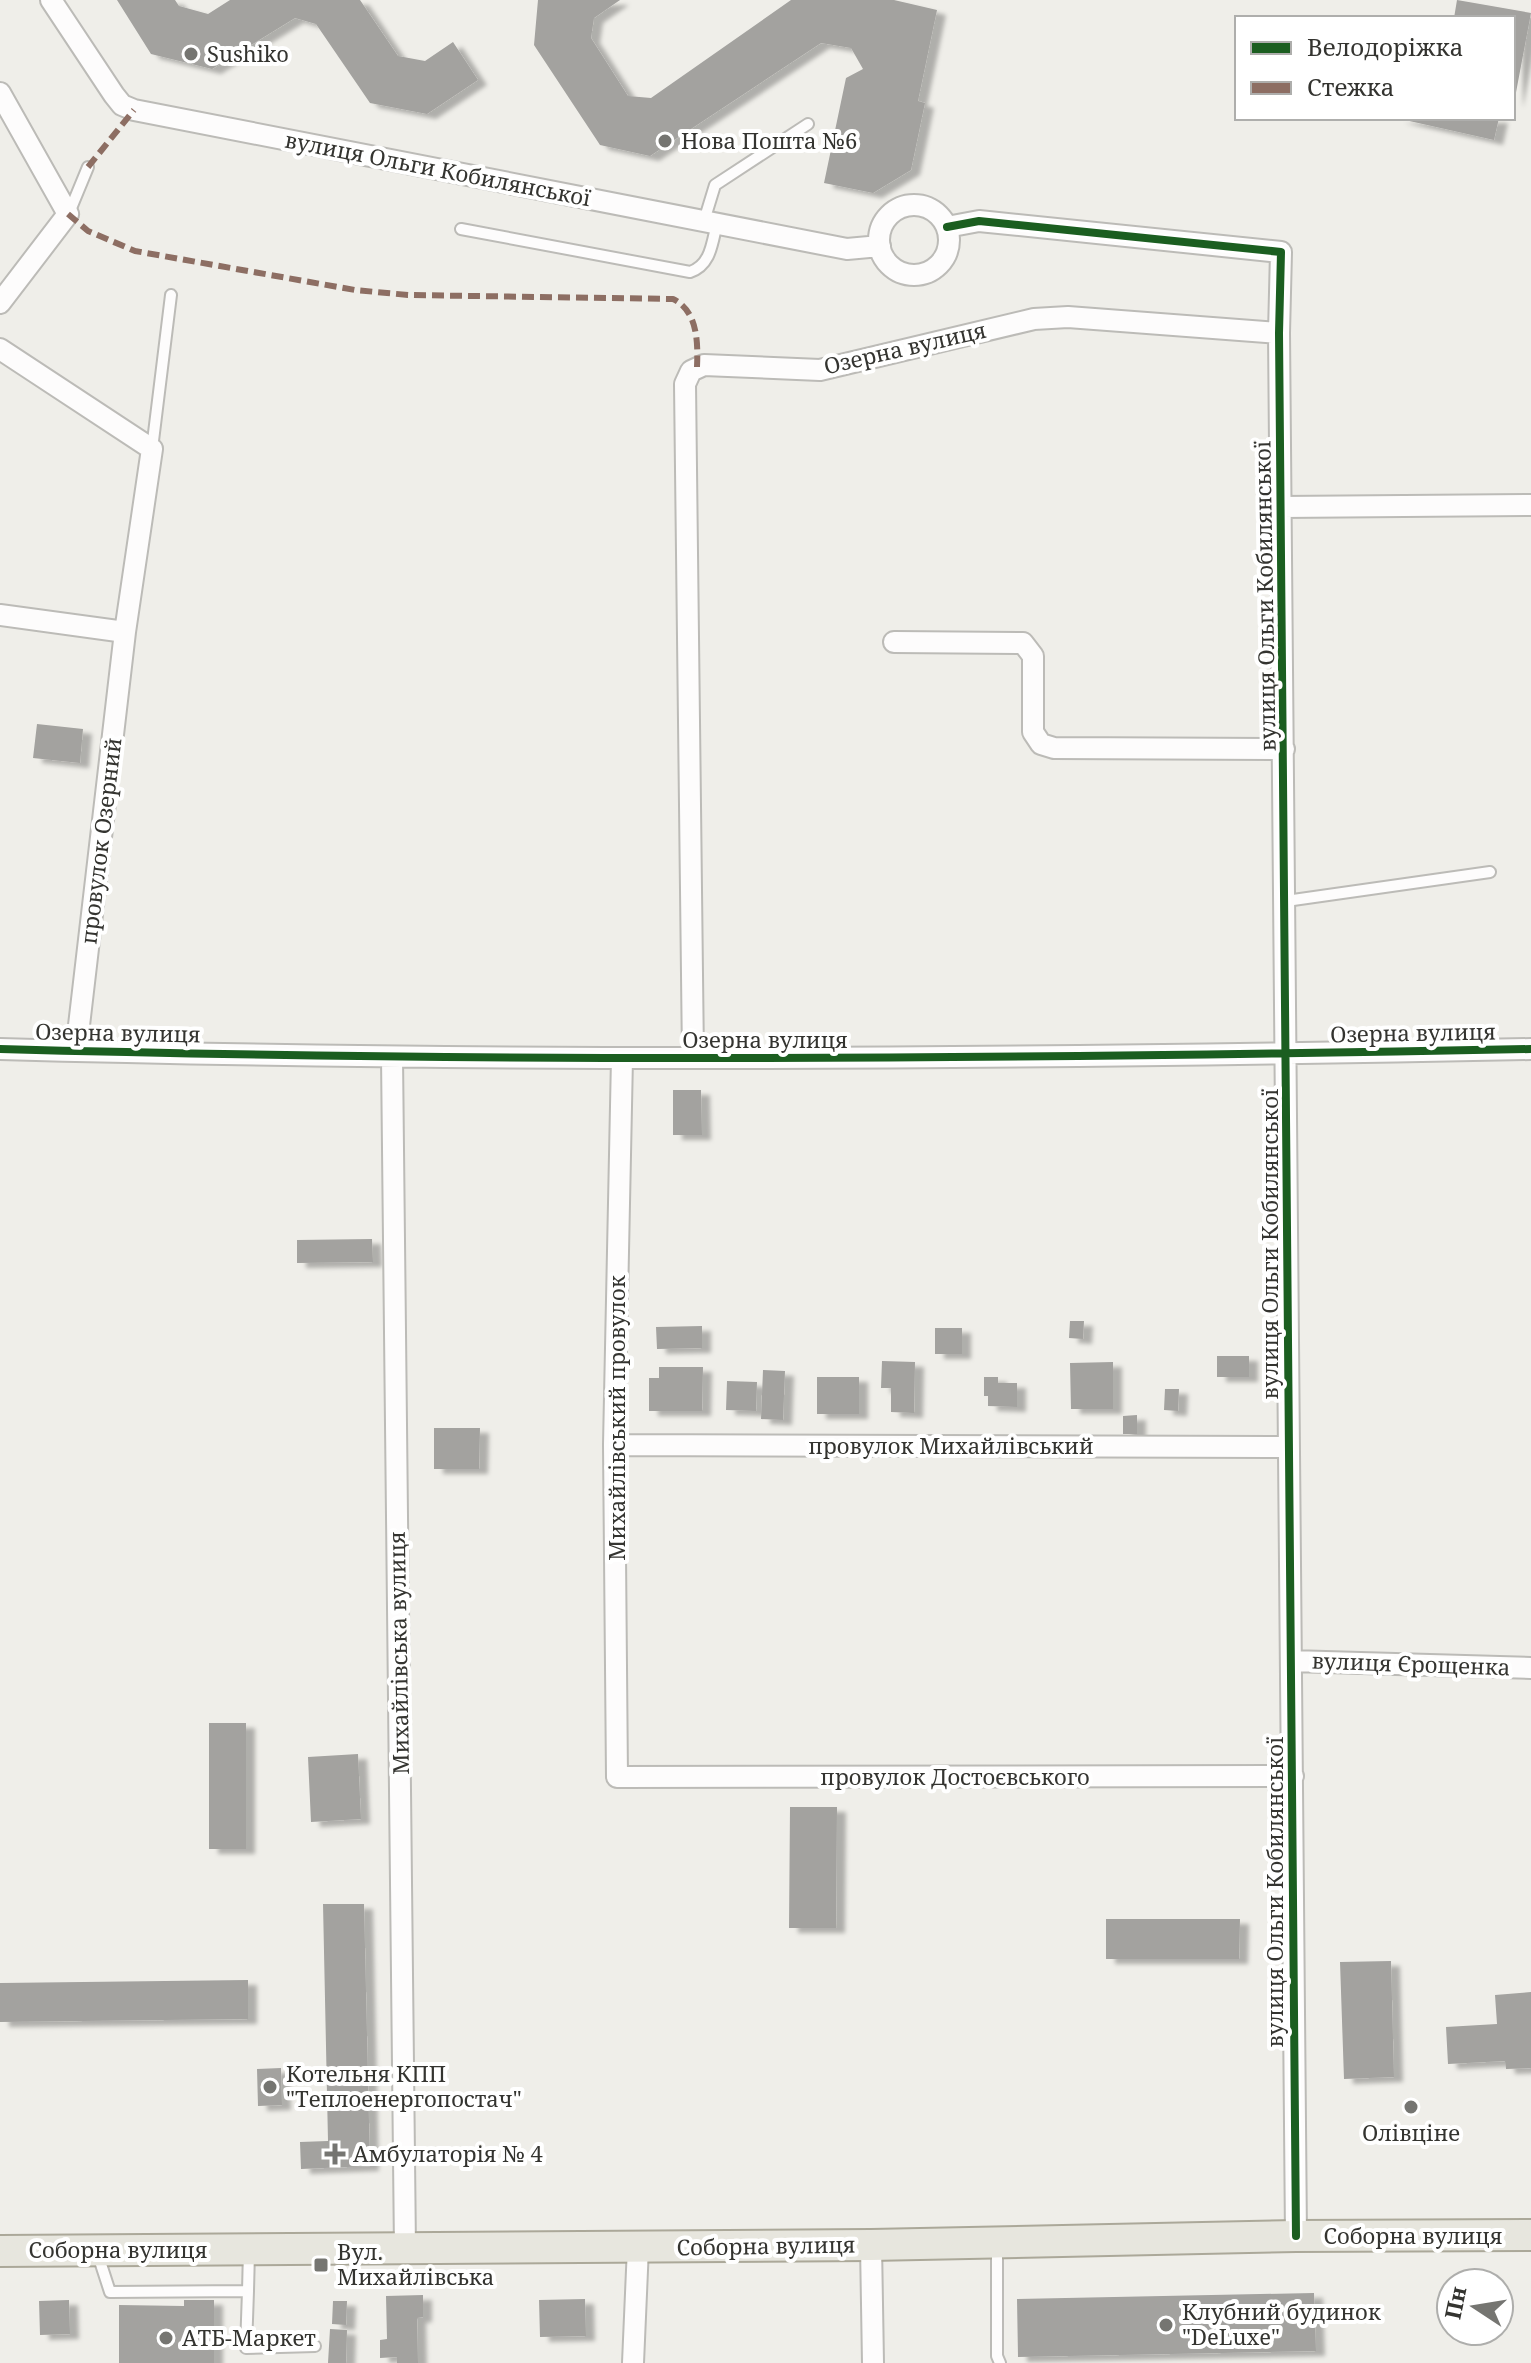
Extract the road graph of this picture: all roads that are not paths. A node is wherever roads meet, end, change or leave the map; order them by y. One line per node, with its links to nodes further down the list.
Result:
1 (51, 0): 6 (street, вулиця Ольги Кобилянської)
2 (0, 93): 5 (street)
3 (808, 124): 6 (lane)
4 (88, 167): 5 (lane)
5 (68, 214): 11 (street)
6 (711, 222): 8 (lane); 9 (street, вулиця Ольги Кобилянської)
7 (947, 227): 9 (street); 9 (street); 12 (street, вулиця Ольги Кобилянської)
8 (461, 229)
9 (880, 246)
10 (171, 295): 14 (lane)
11 (0, 303)
12 (1279, 333): 16 (street, вулиця Ольги Кобилянської); 29 (street, Озерна вулиця)
13 (0, 349): 14 (street)
14 (152, 449): 18 (street, провулок Озерний)
15 (1531, 505): 16 (street, вулиця Ольги Кобилянської)
16 (1282, 507): 20 (street, вулиця Ольги Кобилянської)
17 (0, 615): 18 (street)
18 (125, 632): 25 (street, провулок Озерний)
19 (894, 642): 20 (street)
20 (1284, 749): 22 (street, вулиця Ольги Кобилянської)
21 (1490, 872): 22 (lane)
22 (1286, 901): 26 (street, вулиця Ольги Кобилянської)
23 (0, 1049): 25 (street, Озерна вулиця)
24 (1531, 1049): 26 (street, Озерна вулиця)
25 (76, 1051): 27 (street, Озерна вулиця)
26 (1287, 1054): 29 (street, Озерна вулиця); 31 (street, вулиця Ольги Кобилянської)
27 (392, 1057): 28 (street, Озерна вулиця); 42 (street, Михайлівська вулиця)
28 (622, 1058): 29 (street, Озерна вулиця); 30 (street, Михайлівський провулок)
29 (693, 1058)
30 (614, 1445): 31 (street, провулок Михайлівський); 35 (street, Михайлівський провулок)
31 (1288, 1447): 32 (street, вулиця Ольги Кобилянської)
32 (1291, 1661): 33 (street, вулиця Єрощенка); 34 (street, вулиця Ольги Кобилянської)
33 (1531, 1668)
34 (1293, 1776): 35 (street, провулок Достоєвського); 37 (street, вулиця Ольги Кобилянської)
35 (617, 1777)
36 (1531, 2235): 37 (main road, Соборна вулиця)
37 (1296, 2236): 38 (main road, Соборна вулиця)
38 (997, 2242): 39 (main road, Соборна вулиця); 49 (lane)
39 (871, 2245): 40 (main road, Соборна вулиця); 48 (street)
40 (638, 2247): 42 (main road, Соборна вулиця); 47 (street)
41 (96, 2249): 43 (main road, Соборна вулиця); 44 (main road, Соборна вулиця); 45 (lane)
42 (405, 2249): 43 (main road, Соборна вулиця)
43 (249, 2250): 45 (lane)
44 (0, 2251)
45 (248, 2291): 46 (lane)
46 (315, 2346)
47 (633, 2363)
48 (873, 2363)
49 (1000, 2363)

